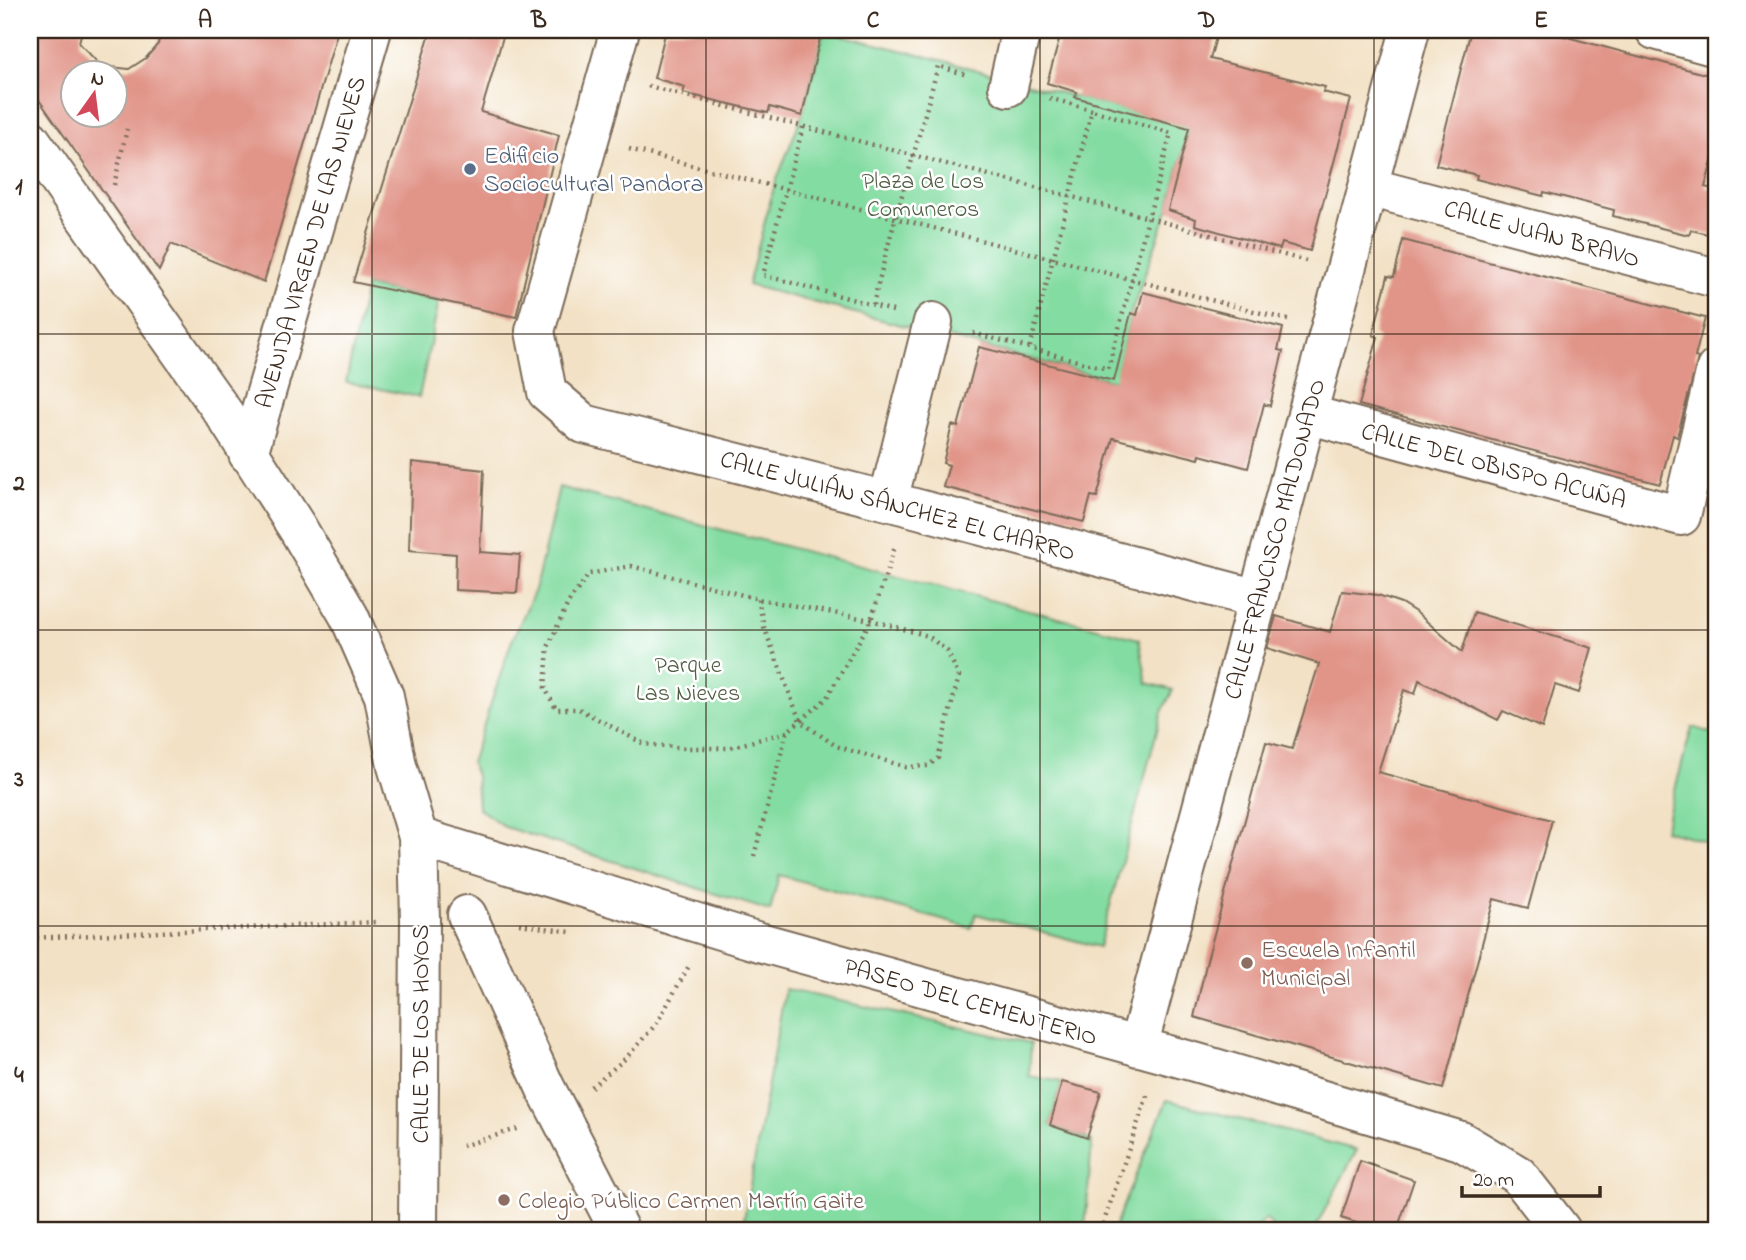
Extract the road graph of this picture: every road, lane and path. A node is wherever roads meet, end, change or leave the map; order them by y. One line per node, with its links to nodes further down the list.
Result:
1 (372, 30): 28 (street, AVENIDA VIRGEN DE LAS NIEVES)
2 (1021, 30): 8 (street)
3 (1410, 30): 14 (street, CALLE FRANCISCO MALDONADO)
4 (1655, 30): 6 (street)
5 (613, 31): 7 (street)
6 (1716, 47)
7 (606, 75): 10 (path); 12 (street)
8 (1008, 87): 9 (path); 13 (path)
9 (1092, 110): 16 (path); 18 (path)
10 (803, 127): 13 (path); 15 (path)
11 (30, 139): 30 (street, CALLE DE LOS HOYOS)
12 (587, 139): 15 (path); 32 (street, CALLE JULIÁN SÁNCHEZ EL CHARRO)
13 (914, 155): 16 (path); 17 (path)
14 (1368, 187): 20 (street, CALLE FRANCISCO MALDONADO); 21 (street, CALLE JUAN BRAVO)
15 (785, 190): 17 (path); 23 (path)
16 (1069, 196): 18 (path); 19 (path)
17 (894, 218): 19 (path); 23 (path)
18 (1149, 218): 20 (path); 22 (path)
19 (1053, 260): 22 (path); 26 (path)
20 (1345, 272): 25 (street, CALLE FRANCISCO MALDONADO)
21 (1716, 278)
22 (1132, 280): 25 (path); 26 (path)
23 (873, 305): 24 (path)
24 (933, 322): 26 (path); 32 (street)
25 (1329, 331): 29 (street, CALLE FRANCISCO MALDONADO)
26 (1030, 347)
27 (1716, 369): 29 (street, CALLE DEL OBISPO ACUÑA)
28 (262, 407): 30 (street); 31 (street, AVENIDA VIRGEN DE LAS NIEVES)
29 (1307, 414): 34 (street, CALLE FRANCISCO MALDONADO)
30 (225, 415): 31 (street, CALLE DE LOS HOYOS)
31 (248, 454): 38 (street, CALLE DE LOS HOYOS)
32 (897, 503): 34 (street, CALLE JULIÁN SÁNCHEZ EL CHARRO); 35 (path)
33 (758, 598): 35 (path); 36 (path); 37 (path)
34 (1258, 599): 43 (street, CALLE FRANCISCO MALDONADO)
35 (871, 620): 36 (path); 36 (path)
36 (800, 721): 37 (path)
37 (787, 732): 39 (path)
38 (418, 837): 43 (street, PASEO DEL CEMENTERIO); 45 (street, CALLE DE LOS HOYOS)
39 (754, 856)
40 (467, 915): 46 (street)
41 (376, 922): 42 (path)
42 (30, 938)
43 (1138, 1048): 48 (street, PASEO DEL CEMENTERIO)
44 (1152, 1083): 47 (path)
45 (418, 1230)
46 (619, 1230)
47 (1101, 1230)
48 (1562, 1230)

